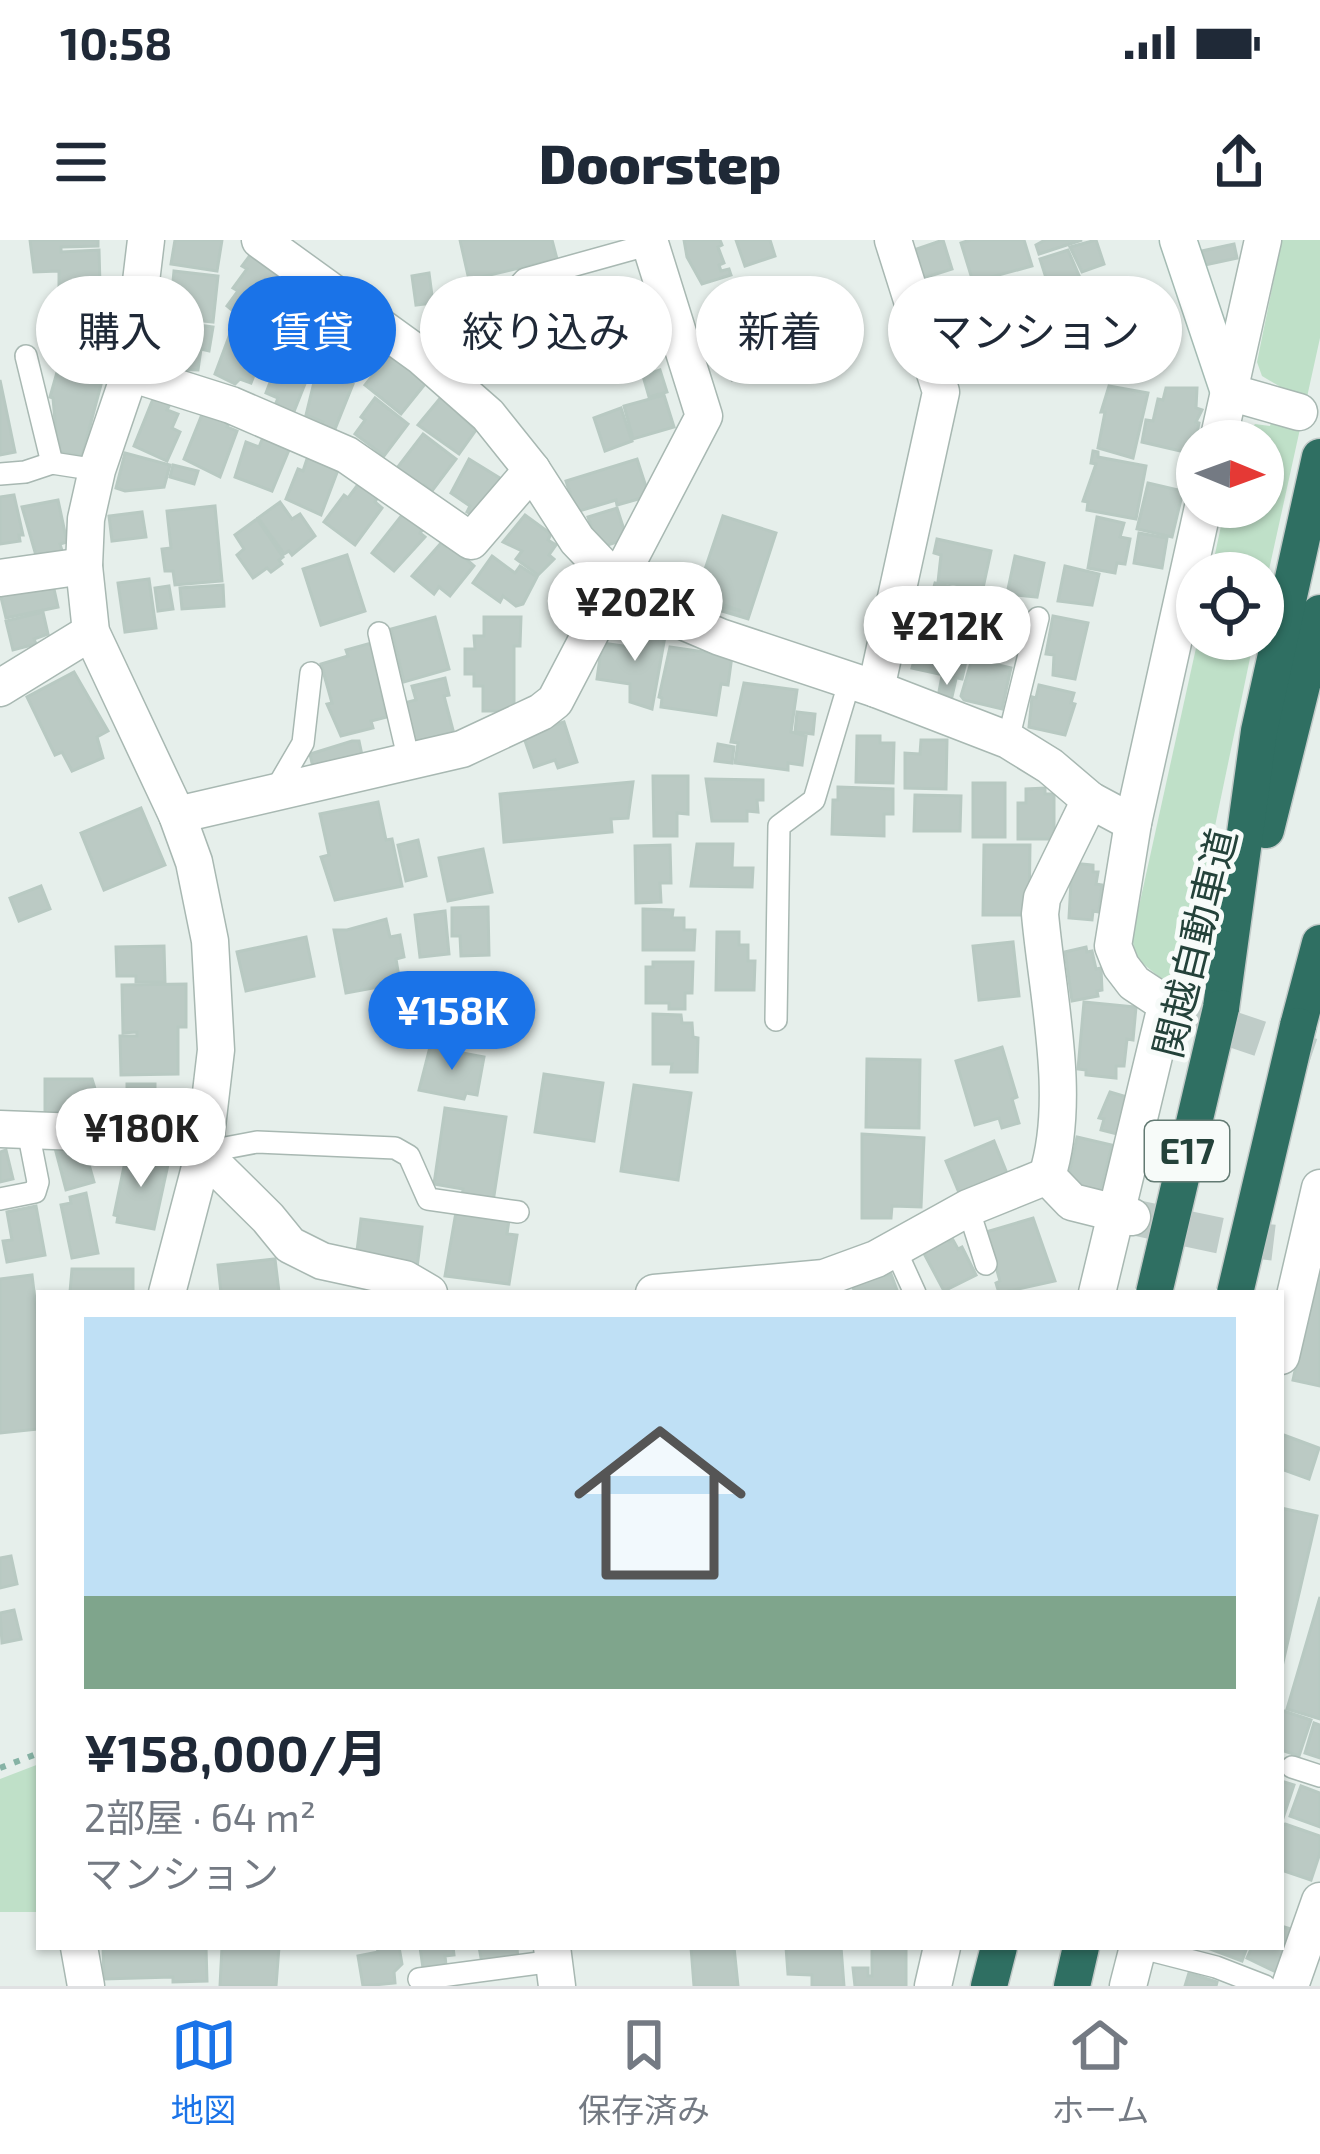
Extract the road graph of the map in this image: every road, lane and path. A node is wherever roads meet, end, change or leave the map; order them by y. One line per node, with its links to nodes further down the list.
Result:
1 (146, 240): 7 (street)
2 (260, 240): 18 (street)
3 (892, 240): 29 (street)
4 (1178, 240): 12 (street)
5 (1263, 240): 12 (street)
6 (650, 242): 8 (lane); 23 (street)
7 (142, 276)
8 (532, 276)
9 (26, 356): 16 (lane)
10 (126, 384): 17 (street)
11 (165, 384): 18 (street)
12 (1229, 392): 13 (street); 14 (street)
13 (1299, 412)
14 (1223, 420)
15 (1320, 457): 38 (highway)
16 (52, 463): 17 (lane); 19 (lane)
17 (97, 470): 21 (street)
18 (532, 470): 23 (street)
19 (0, 474)
20 (1198, 528): 36 (street)
21 (84, 566): 22 (street); 26 (street)
22 (0, 578)
23 (618, 584): 29 (street); 32 (street)
24 (1320, 613): 38 (highway, 関越自動車道 / E17)
25 (1038, 618): 31 (lane)
26 (91, 632): 30 (street); 35 (street)
27 (379, 633): 32 (lane)
28 (311, 673): 33 (lane)
29 (863, 684): 31 (street); 39 (lane)
30 (0, 688)
31 (1007, 740): 34 (street)
32 (409, 761): 33 (street)
33 (275, 791): 35 (street)
34 (1090, 800): 36 (street); 42 (street)
35 (177, 815): 41 (street)
36 (1133, 823): 47 (street)
37 (1320, 943): 57 (highway, E17, bridge)
38 (1221, 1008): 56 (highway, 関越自動車道 / E17, bridge)
39 (776, 1020)
40 (14, 1130): 41 (street); 44 (lane)
41 (204, 1152): 46 (lane); 51 (street); 52 (street)
42 (1046, 1176): 45 (street); 47 (street)
43 (1320, 1188): 48 (street)
44 (0, 1199)
45 (968, 1208): 49 (street); 50 (lane)
46 (518, 1212)
47 (1124, 1215): 55 (street)
48 (1307, 1247): 58 (street)
49 (895, 1249): 53 (street); 54 (lane)
50 (986, 1264)
51 (168, 1290)
52 (424, 1290)
53 (689, 1290)
54 (914, 1290)
55 (1098, 1290)
56 (1155, 1290)
57 (1236, 1290)
58 (1284, 1343)
59 (36, 1755): 61 (path)
60 (1292, 1767): 62 (lane)
61 (0, 1768)
62 (1320, 1776)
63 (1320, 1901): 78 (street)
64 (80, 1950): 72 (street)
65 (941, 1950): 73 (street)
66 (998, 1950): 74 (highway)
67 (1080, 1950): 75 (highway)
68 (1137, 1950): 76 (street)
69 (1150, 1950): 77 (lane)
70 (554, 1965): 71 (lane)
71 (418, 1979)
72 (86, 1986)
73 (932, 1986)
74 (989, 1986)
75 (1072, 1986)
76 (1128, 1986)
77 (1265, 1986)
78 (1289, 1986)

